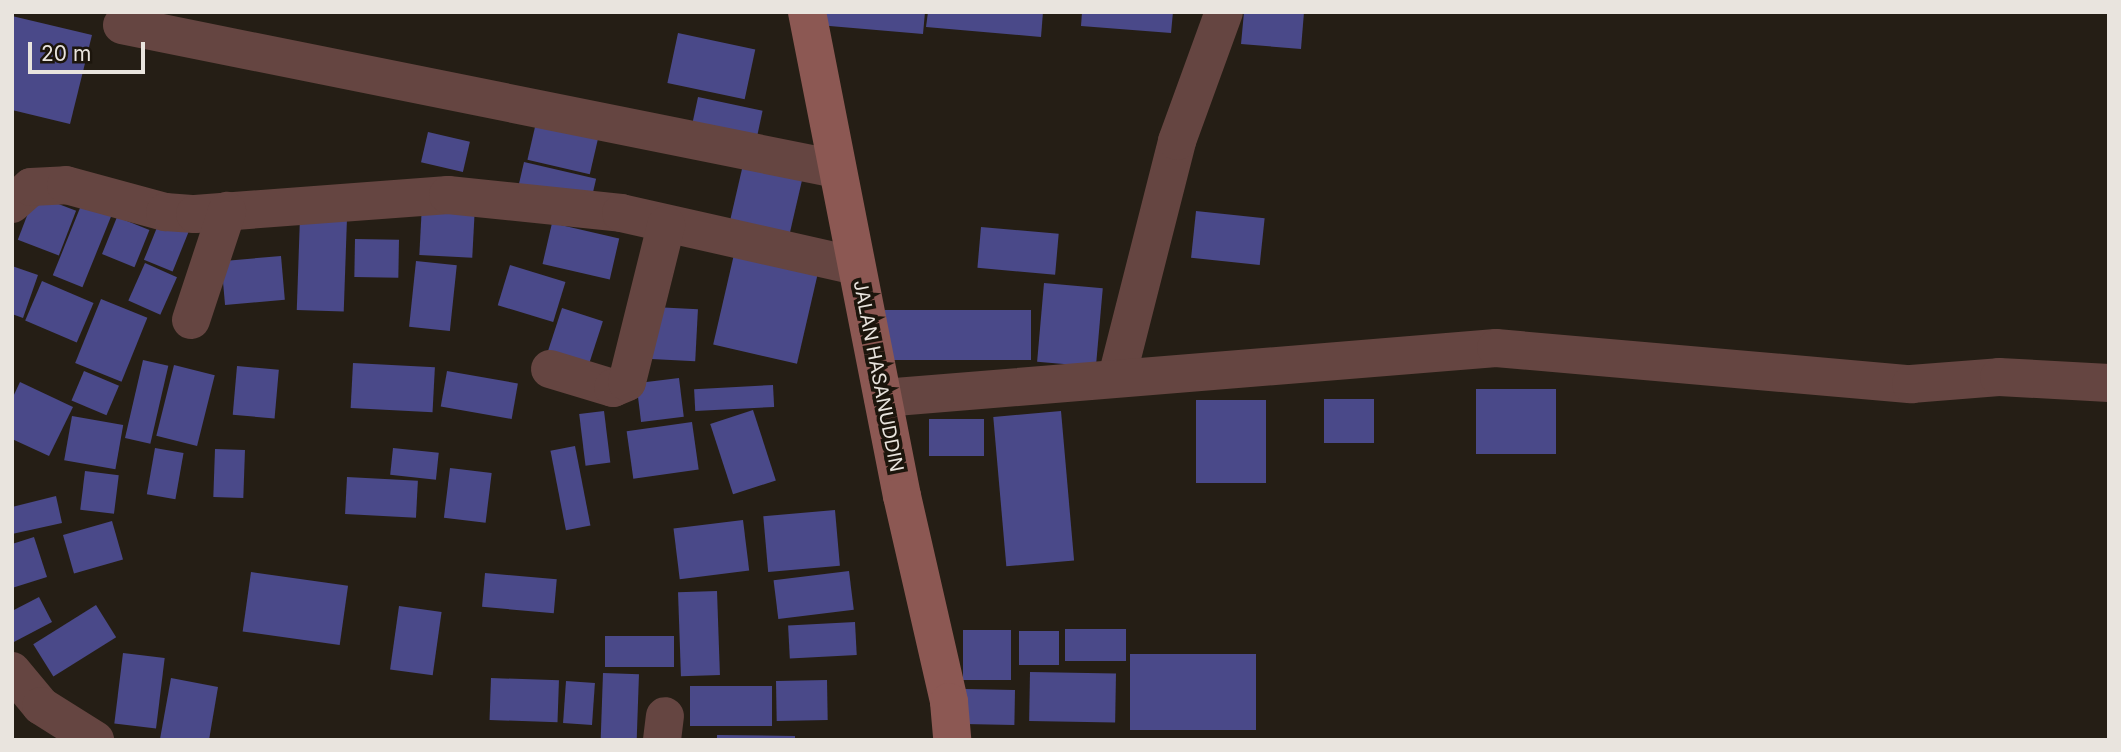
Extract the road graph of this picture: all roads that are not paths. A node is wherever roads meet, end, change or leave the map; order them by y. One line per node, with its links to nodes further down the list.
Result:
1 (807, 12): 4 (street, JALAN HASANUDDIN)
2 (1224, 12): 11 (street)
3 (122, 24): 4 (street)
4 (836, 169): 8 (street, JALAN HASANUDDIN)
5 (12, 204): 6 (street)
6 (227, 211): 7 (street); 9 (street)
7 (666, 225): 8 (street); 10 (street)
8 (856, 266): 13 (street, JALAN HASANUDDIN)
9 (191, 320)
10 (550, 369)
11 (1117, 377): 12 (street); 13 (street)
12 (2109, 383)
13 (883, 398): 16 (street, JALAN HASANUDDIN)
14 (12, 671): 15 (street)
15 (96, 740)
16 (952, 740)

